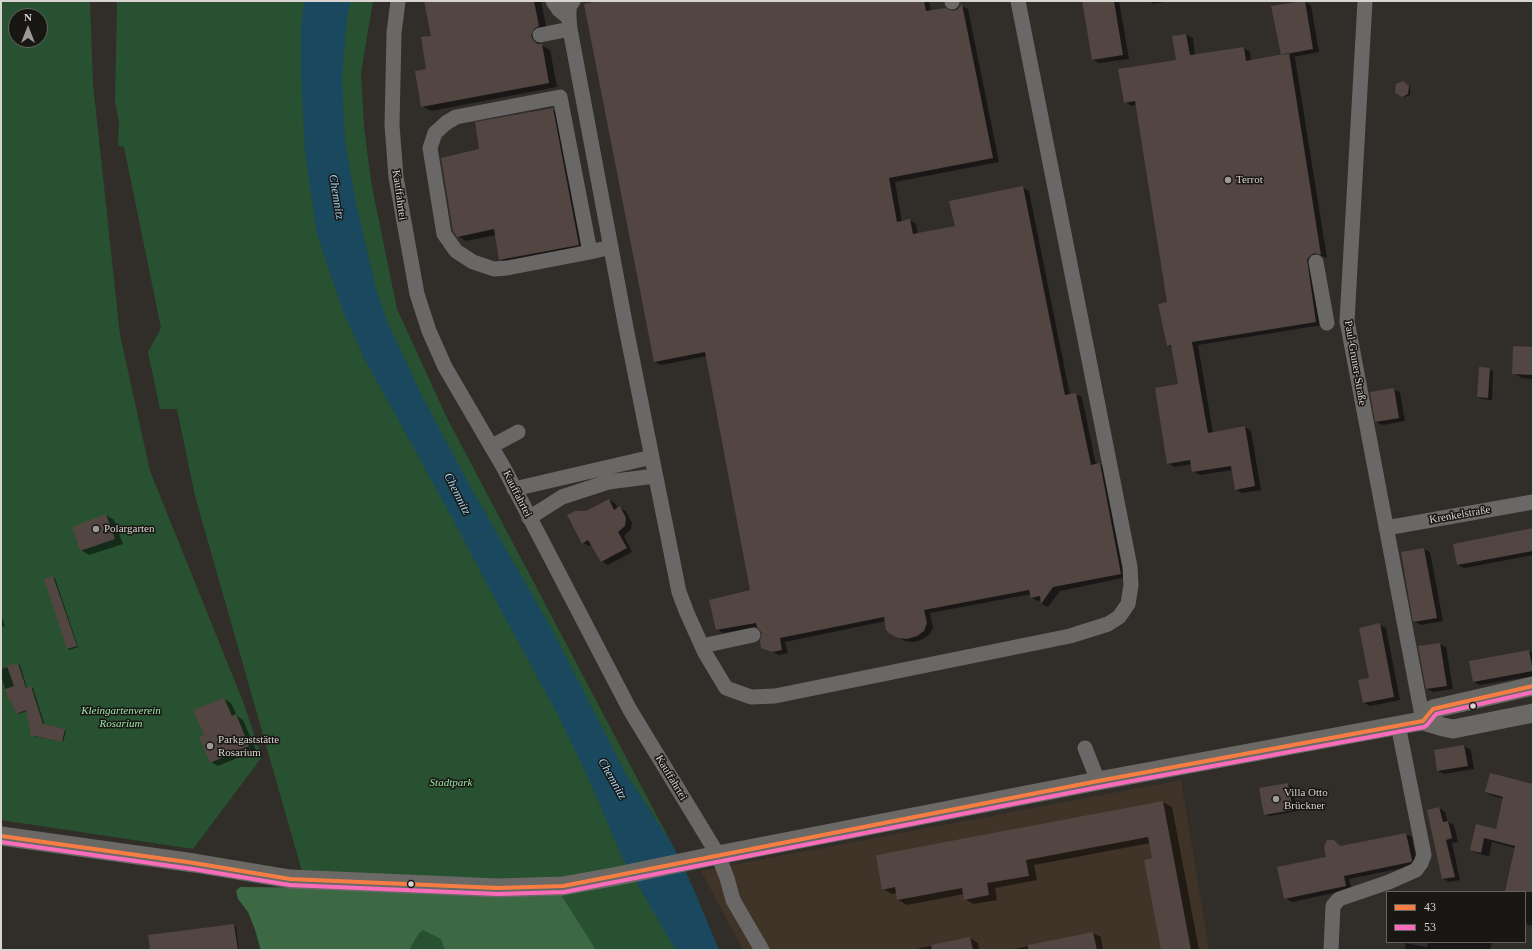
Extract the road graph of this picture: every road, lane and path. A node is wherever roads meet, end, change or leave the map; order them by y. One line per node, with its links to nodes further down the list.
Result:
1 (398, 1): 15 (street, Kauffahrtei)
2 (553, 1): 6 (street)
3 (573, 1): 6 (street)
4 (1018, 1): 23 (street)
5 (1365, 1): 21 (street, Paul-Gruner-Straße)
6 (569, 24): 7 (street); 8 (street)
7 (540, 35)
8 (596, 166): 9 (street); 10 (street)
9 (574, 170): 11 (street); 11 (street)
10 (611, 247): 11 (street); 16 (street)
11 (590, 252)
12 (1316, 262): 13 (street)
13 (1327, 324)
14 (518, 432): 15 (street)
15 (492, 446): 18 (street, Kauffahrtei)
16 (652, 457): 17 (street); 18 (street)
17 (655, 476): 20 (street); 23 (street)
18 (514, 488): 20 (street, Kauffahrtei)
19 (1533, 502): 21 (street, Krenkelstraße)
20 (529, 518): 31 (street, Kauffahrtei)
21 (1386, 528): 26 (street, Paul-Gruner-Straße)
22 (753, 635): 23 (street)
23 (702, 646)
24 (1533, 686): 26 (main road)
25 (1533, 713): 26 (main road)
26 (1423, 720): 27 (main road)
27 (1398, 725): 29 (main road); 33 (street)
28 (1085, 748): 29 (street)
29 (1098, 781): 31 (main road)
30 (1, 836): 31 (main road)
31 (718, 855): 32 (street, Kauffahrtei)
32 (762, 950)
33 (1331, 950)

